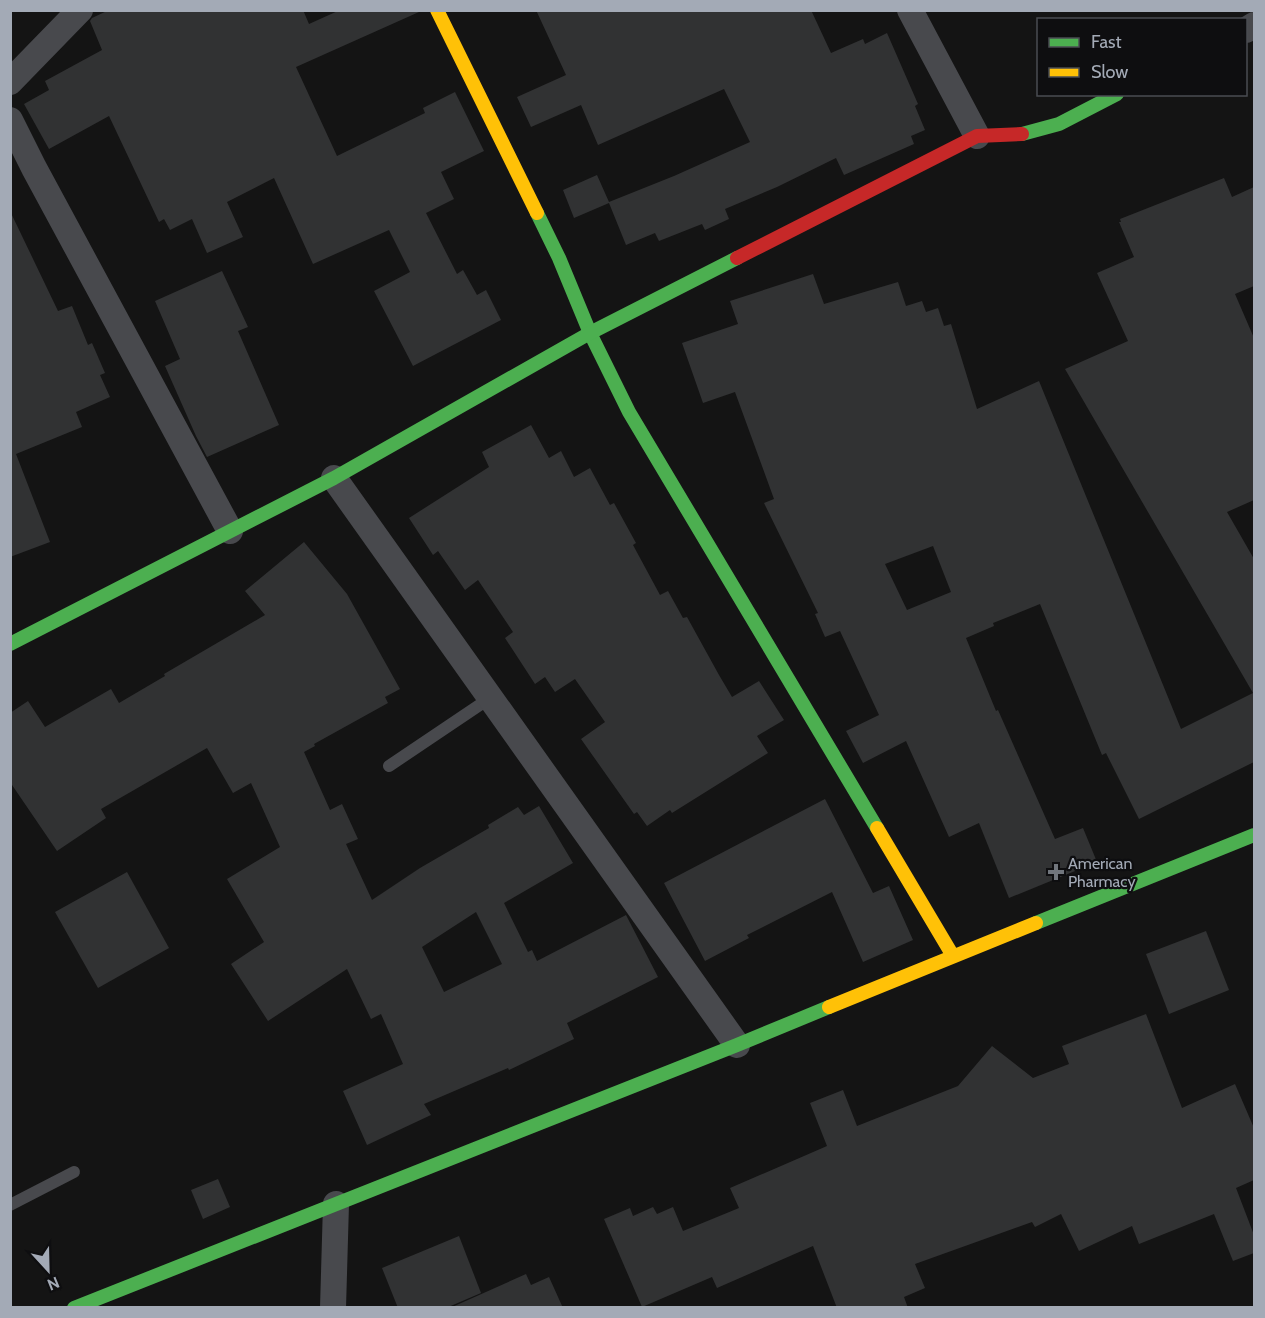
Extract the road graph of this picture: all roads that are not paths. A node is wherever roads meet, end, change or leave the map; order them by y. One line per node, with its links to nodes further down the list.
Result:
1 (80, 10): 4 (street)
2 (437, 10): 8 (street)
3 (910, 10): 7 (street)
4 (10, 82)
5 (1113, 96): 7 (street)
6 (10, 120): 10 (street)
7 (977, 136): 8 (street)
8 (590, 333): 9 (street); 15 (street)
9 (334, 478): 10 (street); 12 (street)
10 (230, 531): 11 (street)
11 (10, 644)
12 (490, 698): 13 (lane); 16 (street)
13 (389, 766)
14 (1254, 835): 15 (street)
15 (953, 956): 16 (street)
16 (737, 1045): 18 (street)
17 (74, 1172): 19 (lane)
18 (336, 1204): 20 (street); 21 (street)
19 (10, 1205)
20 (74, 1308)
21 (333, 1308)

